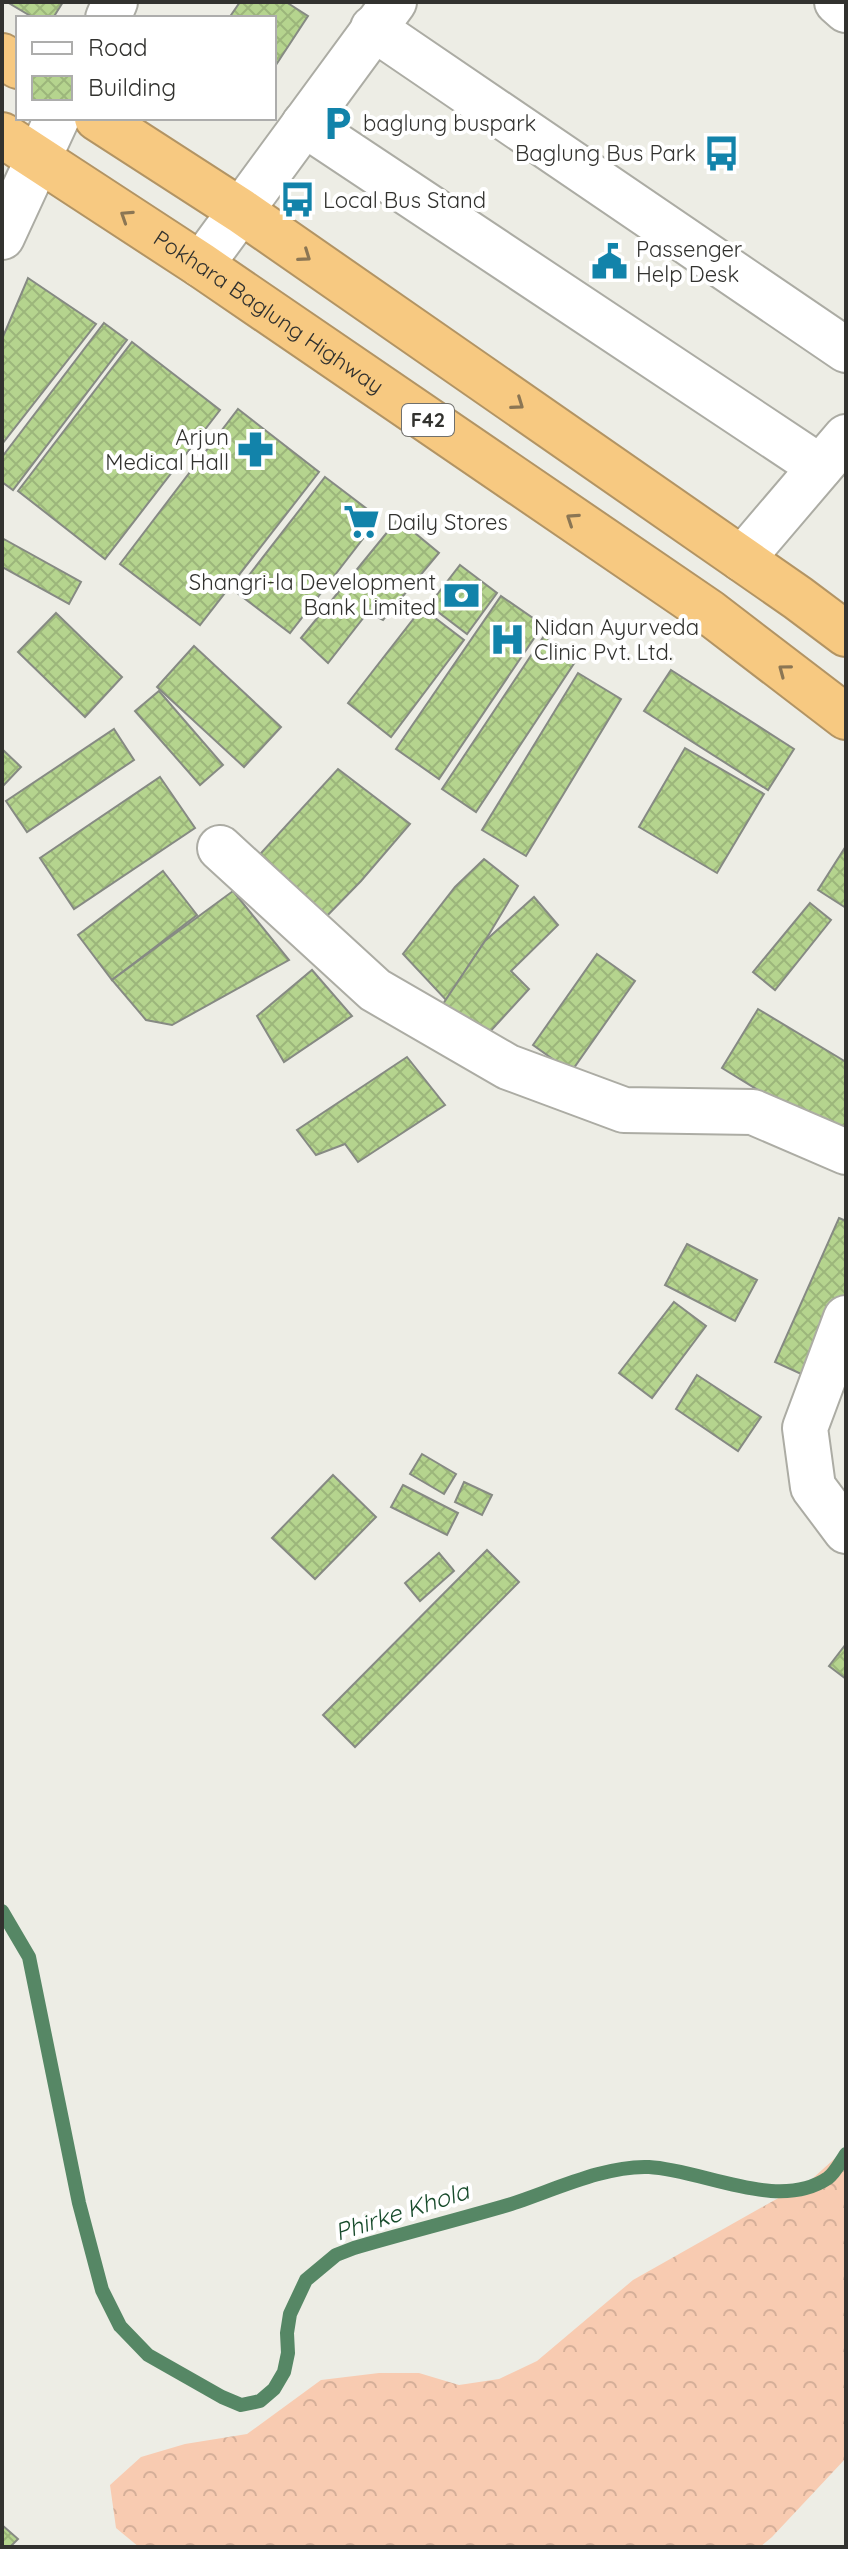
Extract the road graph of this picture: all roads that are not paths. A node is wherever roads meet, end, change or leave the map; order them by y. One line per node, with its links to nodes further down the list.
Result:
1 (837, 2): 2 (street)
2 (846, 10)
3 (384, 15): 6 (street); 11 (street)
4 (54, 120): 7 (street)
5 (100, 120): 8 (highway)
6 (304, 124): 8 (street); 12 (street)
7 (20, 146): 9 (street); 10 (highway, Pokhara Baglung Highway / F42, one-way to 7)
8 (241, 211): 10 (street); 13 (highway, one-way to 13)
9 (2, 237)
10 (201, 265): 15 (highway, Pokhara Baglung Highway / F42, one-way to 10)
11 (846, 350)
12 (833, 452): 13 (street)
13 (742, 559): 14 (highway)
14 (846, 634)
15 (846, 717)
16 (220, 848): 17 (street)
17 (846, 1152)
18 (846, 1318): 19 (street)
19 (846, 1531)

